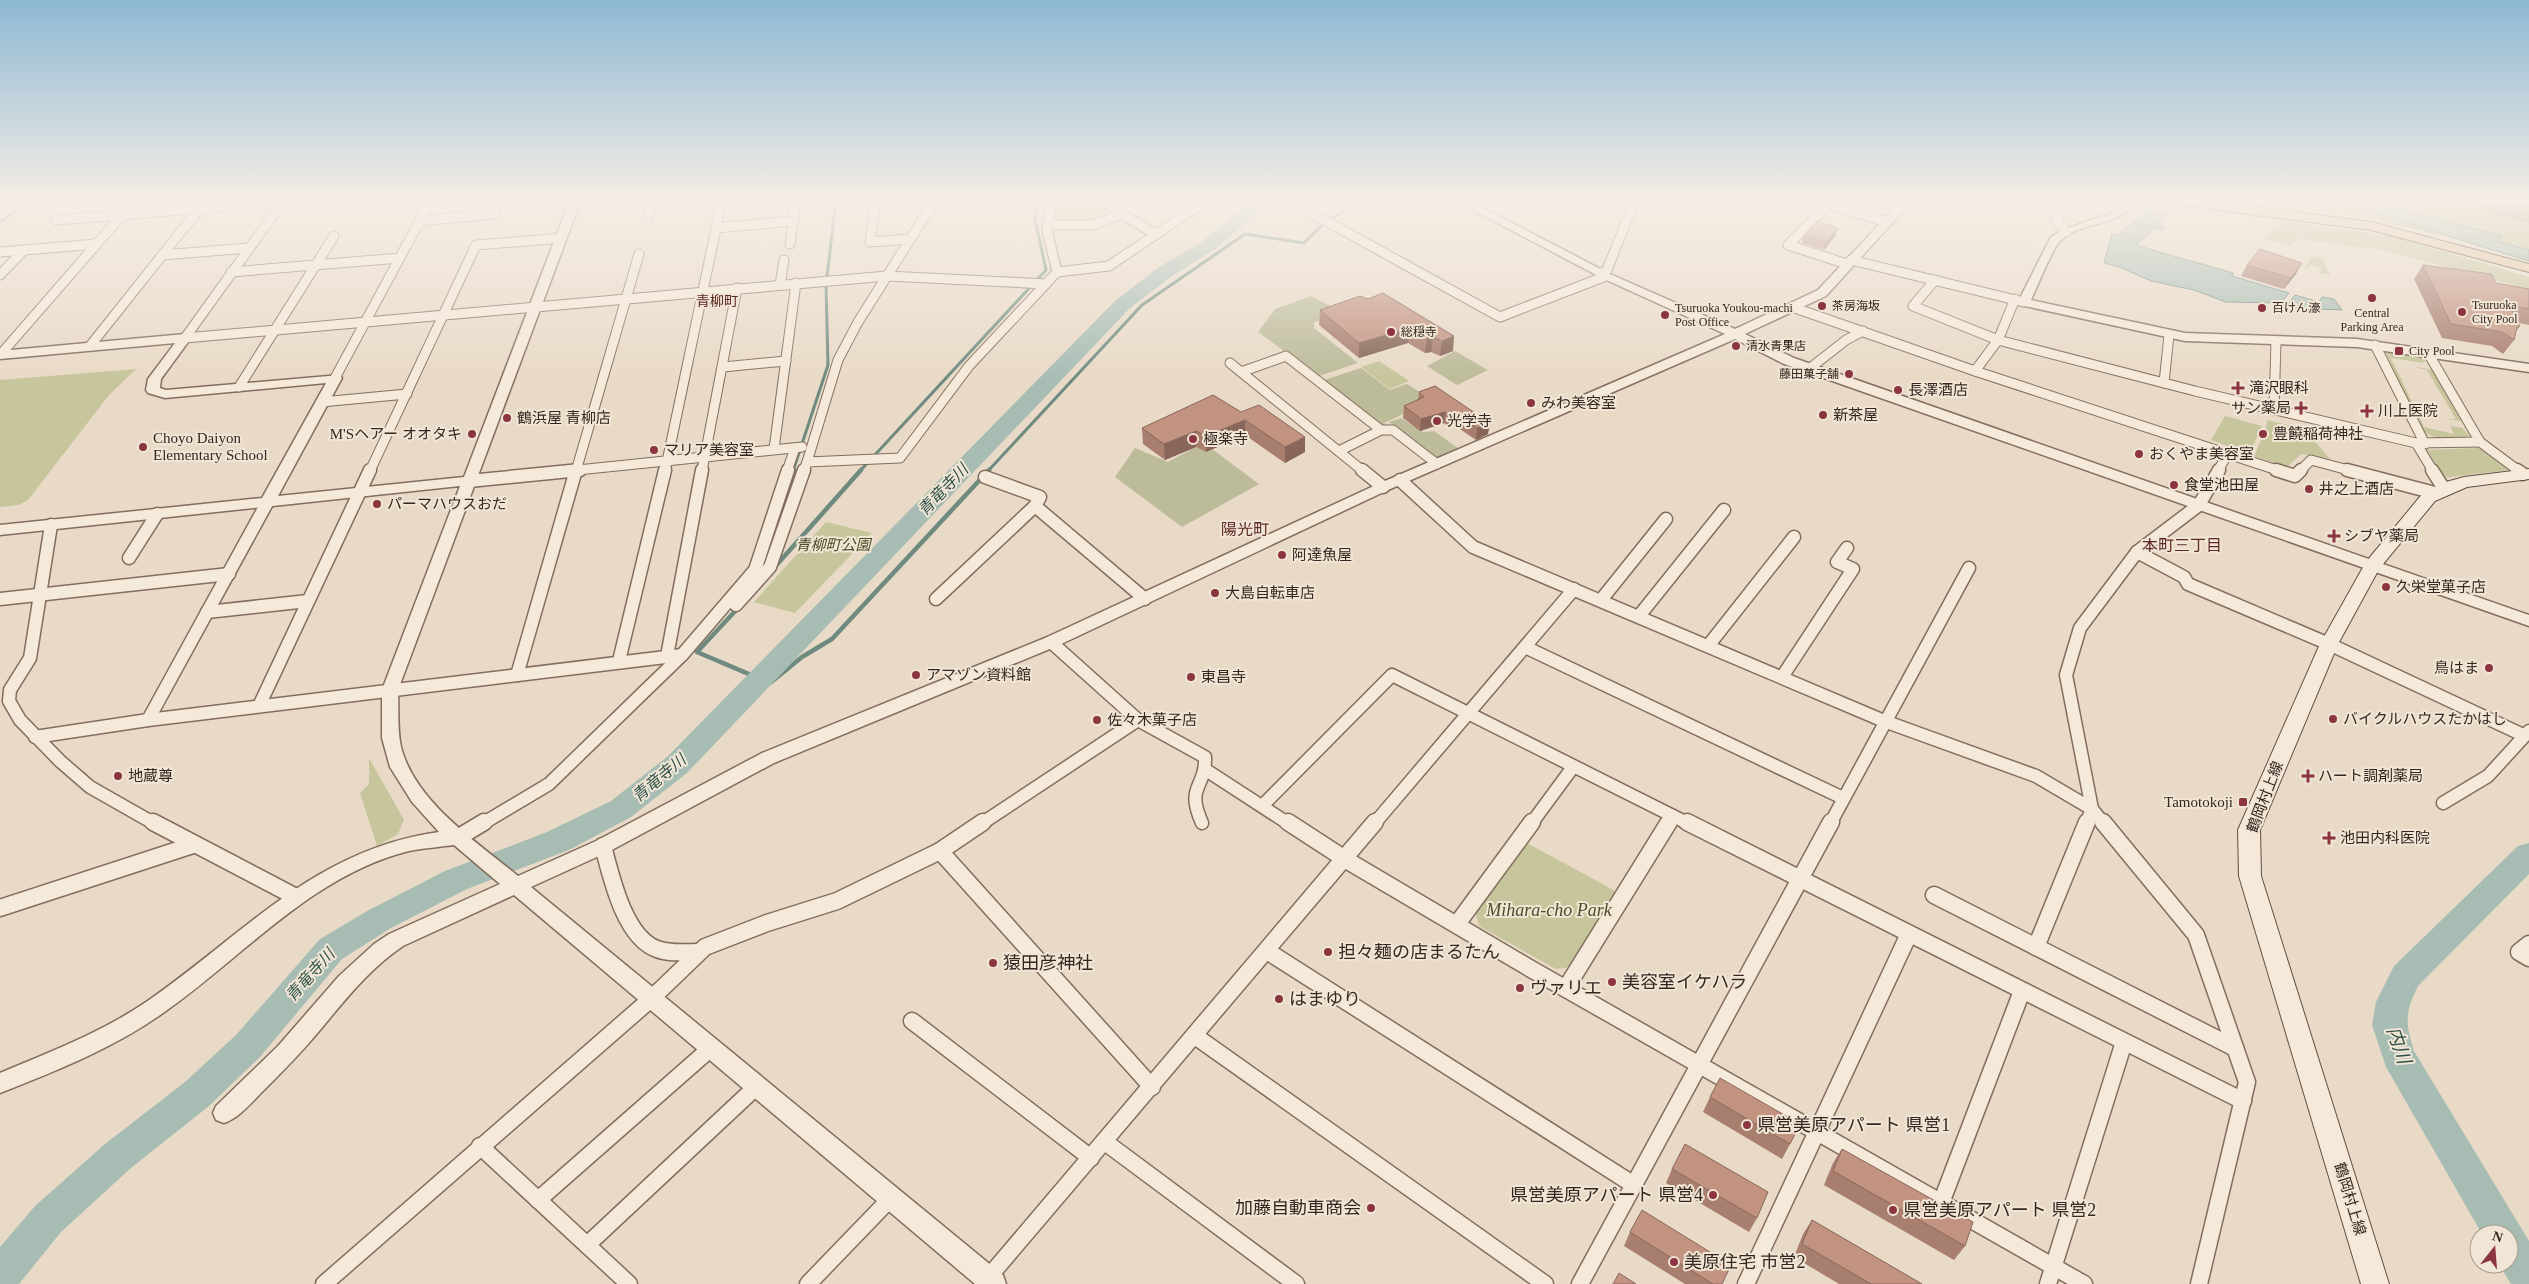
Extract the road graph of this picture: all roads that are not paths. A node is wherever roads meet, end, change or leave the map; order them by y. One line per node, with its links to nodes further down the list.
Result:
1 (15, 260): 28 (street)
2 (83, 260): 52 (street)
3 (158, 260): 49 (street)
4 (241, 260): 25 (street)
5 (319, 260): 23 (street)
6 (377, 260): 23 (street)
7 (399, 260): 41 (street)
8 (469, 260): 40 (street)
9 (554, 260): 38 (street)
10 (637, 260): 36 (street)
11 (709, 260): 35 (street)
12 (784, 260): 33 (street)
13 (897, 260): 29 (street)
14 (1055, 260): 26 (street)
15 (1119, 260): 26 (street)
16 (1397, 260): 27 (street)
17 (1574, 260): 27 (street)
18 (1611, 260): 27 (street)
19 (1842, 260): 22 (street)
20 (2043, 260): 37 (street)
21 (2501, 260): 24 (main road)
22 (1849, 262): 30 (street); 39 (street)
23 (316, 265): 25 (street); 42 (street)
24 (2529, 268)
25 (232, 272): 46 (street)
26 (1057, 272): 32 (street)
27 (1603, 275): 44 (street)
28 (0, 276)
29 (887, 276): 31 (street); 32 (street); 69 (street)
30 (1935, 280): 37 (street); 47 (street)
31 (796, 283): 33 (street); 53 (street)
32 (1046, 284): 76 (street)
33 (780, 285): 34 (street)
34 (737, 288): 35 (street); 55 (street)
35 (703, 291): 36 (street); 75 (street)
36 (626, 298): 38 (street); 78 (street)
37 (2020, 300): 45 (street); 47 (street)
38 (536, 306): 40 (street); 82 (street)
39 (1792, 306): 43 (street); 44 (street)
40 (444, 314): 41 (street); 63 (street)
41 (365, 321): 42 (street); 60 (street)
42 (275, 330): 46 (street); 62 (street)
43 (1862, 331): 56 (street); 58 (street)
44 (1735, 334): 56 (street); 77 (street)
45 (2169, 335): 48 (street); 61 (street)
46 (185, 338): 49 (street); 62 (street)
47 (1998, 340): 58 (street); 61 (street)
48 (2276, 341): 50 (street); 65 (street)
49 (90, 346): 52 (street)
50 (2375, 346): 51 (street); 68 (street)
51 (2428, 353): 57 (street); 67 (street)
52 (1, 354)
53 (786, 360): 55 (street); 71 (street)
54 (1230, 363): 59 (street)
55 (723, 367): 74 (street)
56 (1809, 368): 87 (street)
57 (2529, 368)
58 (1975, 371): 73 (street)
59 (1241, 372): 66 (street); 72 (street)
60 (335, 378): 62 (street); 64 (street)
61 (2164, 383): 65 (street)
62 (239, 387)
63 (407, 394): 64 (street); 85 (street)
64 (321, 402): 86 (street)
65 (2274, 410): 68 (street)
66 (1381, 430): 72 (street); 77 (street)
67 (2480, 442): 68 (street); 79 (street)
68 (2421, 443): 84 (street)
69 (812, 446): 70 (street); 76 (street)
70 (795, 448): 71 (street); 116 (street)
71 (774, 449): 74 (street)
72 (1339, 451): 83 (street)
73 (2228, 453): 84 (street); 87 (street)
74 (707, 456): 75 (street); 117 (street)
75 (667, 461): 78 (street); 118 (street)
76 (807, 462): 108 (street)
77 (1437, 464): 81 (street)
78 (576, 471): 82 (street); 119 (street)
79 (2526, 474): 84 (main road, 鶴岡村上線)
80 (985, 477): 88 (street)
81 (1400, 480): 83 (street); 101 (street)
82 (469, 481): 85 (street); 121 (street)
83 (1383, 487): 105 (street)
84 (2439, 491): 98 (main road, 鶴岡村上線)
85 (361, 492): 86 (street); 107 (street)
86 (267, 503): 90 (street); 100 (street)
87 (2199, 505): 96 (street); 98 (street)
88 (1035, 506): 104 (street); 105 (street)
89 (1724, 510): 110 (street)
90 (157, 514): 92 (street); 97 (street)
91 (1666, 519): 106 (street)
92 (51, 525): 93 (street); 102 (street)
93 (0, 530)
94 (1794, 537): 114 (street)
95 (1847, 548): 120 (street)
96 (2137, 552): 113 (street); 134 (street)
97 (129, 558)
98 (2372, 566): 111 (street); 113 (main road, 鶴岡村上線)
99 (1969, 568): 126 (street)
100 (229, 574): 102 (street); 109 (street)
101 (1574, 589): 106 (street); 115 (street)
102 (41, 595): 103 (street); 128 (street)
103 (0, 599)
104 (936, 599)
105 (1145, 599): 112 (street)
106 (1601, 600): 110 (street)
107 (308, 601): 109 (street); 122 (street)
108 (736, 605)
109 (207, 612): 124 (street)
110 (1639, 616): 114 (street)
111 (2529, 621)
112 (1051, 642): 125 (street); 139 (street)
113 (2329, 644): 127 (street); 188 (main road, 鶴岡村上線)
114 (1708, 646): 120 (street)
115 (1525, 647): 123 (street); 131 (street)
116 (682, 654): 117 (street); 137 (street)
117 (667, 656): 118 (street)
118 (618, 662): 119 (street)
119 (517, 674): 121 (street)
120 (1782, 677): 126 (street)
121 (390, 690): 122 (street); 137 (street)
122 (259, 706): 124 (street)
123 (1468, 714): 129 (street); 133 (street); 141 (street)
124 (148, 720): 128 (street)
125 (1138, 720): 130 (street); 140 (street)
126 (1884, 721): 131 (street); 134 (street)
127 (2526, 733): 132 (street)
128 (35, 737): 138 (street)
129 (1573, 767): 135 (street); 147 (street)
130 (1206, 770): 133 (street); 136 (street)
131 (1843, 798): 142 (street)
132 (2443, 803)
133 (1263, 805): 141 (street)
134 (2092, 809): 150 (street); 161 (street)
135 (1673, 816): 142 (street); 154 (street)
136 (1202, 823)
137 (459, 837): 143 (street); 145 (street)
138 (193, 845): 145 (street); 146 (street)
139 (602, 846): 143 (street); 152 (street)
140 (940, 851): 152 (street); 165 (street)
141 (1346, 860): 147 (street); 151 (street)
142 (1799, 879): 148 (street); 162 (street)
143 (517, 885): 156 (street); 167 (street)
144 (1934, 895): 150 (street)
145 (296, 898): 163 (street)
146 (0, 908)
147 (1457, 924): 154 (street)
148 (1909, 934): 155 (street); 168 (street)
149 (2529, 944): 153 (street)
150 (2036, 947): 161 (street)
151 (1267, 951): 158 (street); 172 (street)
152 (699, 952): 156 (street)
153 (2529, 958)
154 (1566, 988): 162 (street)
155 (2022, 991): 159 (street); 175 (street)
156 (652, 998): 160 (street); 170 (street)
157 (912, 1021): 171 (street)
158 (1195, 1036): 165 (street); 183 (street)
159 (2124, 1042): 166 (street); 177 (street)
160 (711, 1048): 164 (street); 174 (street)
161 (2235, 1048): 166 (street)
162 (1700, 1066): 168 (street); 172 (street)
163 (0, 1083)
164 (757, 1086): 173 (street); 176 (street)
165 (1152, 1087): 169 (street)
166 (2243, 1101): 187 (street)
167 (224, 1113)
168 (1817, 1132): 175 (street); 185 (street)
169 (1105, 1142): 171 (street); 182 (street)
170 (480, 1146): 174 (street); 179 (street)
171 (1091, 1158): 178 (street)
172 (1634, 1185): 184 (street)
173 (891, 1198): 178 (street); 181 (street)
174 (538, 1200): 176 (street)
175 (1941, 1203): 177 (street)
176 (587, 1245): 180 (street)
177 (2051, 1275): 186 (street)
178 (988, 1282)
179 (324, 1284)
180 (629, 1284)
181 (808, 1284)
182 (1296, 1284)
183 (1545, 1284)
184 (1580, 1284)
185 (1746, 1284)
186 (2084, 1284)
187 (2200, 1284)
188 (2375, 1284)

